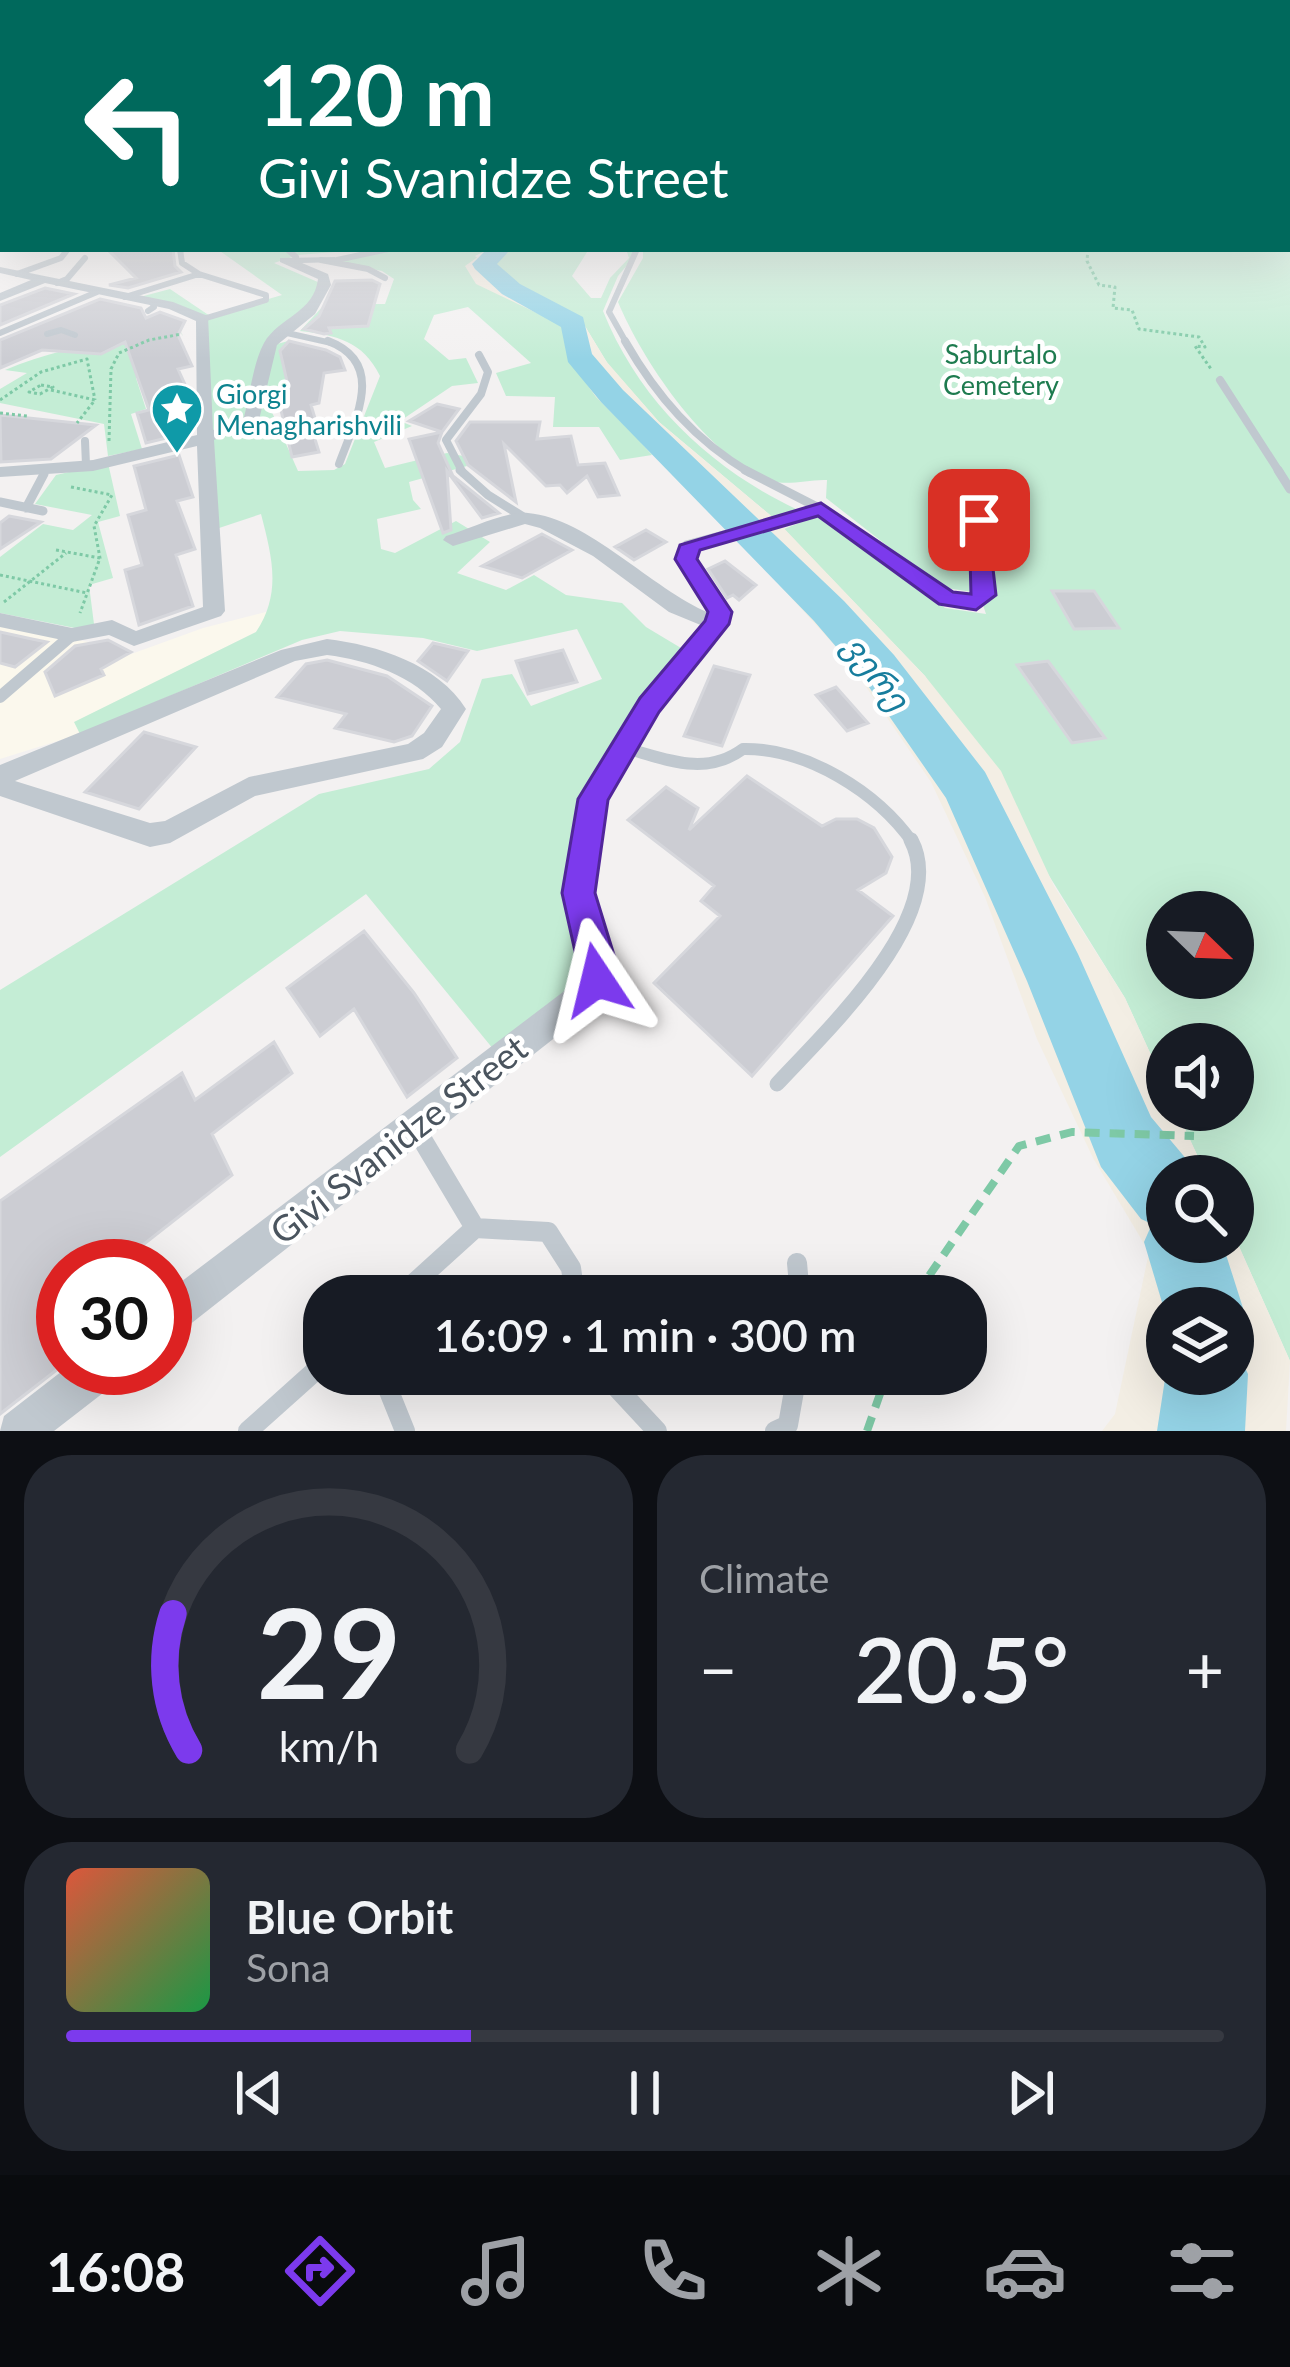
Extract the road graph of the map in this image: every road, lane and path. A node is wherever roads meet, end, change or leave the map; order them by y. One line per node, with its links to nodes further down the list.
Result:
1 (66, 252): 9 (lane)
2 (180, 252): 10 (lane)
3 (372, 252): 8 (lane)
4 (637, 252): 39 (lane)
5 (1088, 252): 22 (path)
6 (292, 253): 8 (street); 18 (street)
7 (86, 258): 12 (lane)
8 (328, 260): 11 (lane)
9 (6, 273): 12 (street)
10 (199, 274): 15 (lane); 16 (lane)
11 (386, 278)
12 (50, 282): 13 (street); 14 (street)
13 (97, 292): 15 (street); 17 (lane)
14 (0, 297)
15 (124, 297): 16 (street)
16 (201, 325): 29 (street); 31 (path)
17 (0, 333)
18 (286, 333): 29 (street); 32 (lane)
19 (47, 334): 20 (lane)
20 (75, 335)
21 (479, 356): 41 (lane)
22 (1220, 380): 36 (lane)
23 (51, 390): 25 (path)
24 (0, 400): 25 (path)
25 (95, 400): 28 (path)
26 (0, 413): 27 (path)
27 (27, 416)
28 (77, 423)
29 (208, 436): 31 (street); 53 (street)
30 (85, 441): 33 (lane)
31 (108, 460): 33 (street)
32 (338, 464)
33 (86, 465): 35 (street)
34 (0, 472): 35 (street)
35 (43, 478): 38 (lane); 46 (path)
36 (1290, 489)
37 (0, 502): 38 (lane)
38 (26, 508): 40 (lane)
39 (821, 509): 42 (street); 52 (street)
40 (43, 511)
41 (525, 518): 43 (street); 52 (street)
42 (979, 520)
43 (453, 540)
44 (56, 550): 45 (path)
45 (67, 553): 46 (path); 48 (path)
46 (100, 559): 49 (path)
47 (0, 575): 48 (path)
48 (31, 581): 49 (path); 50 (path)
49 (87, 592): 53 (path)
50 (0, 606)
51 (0, 620): 53 (street)
52 (717, 624): 55 (street, Givi Svanidze Street)
53 (72, 635): 54 (lane)
54 (0, 697)
55 (625, 748): 58 (lane); 59 (street, Givi Svanidze Street)
56 (0, 776): 57 (street)
57 (0, 786)
58 (777, 1084)
59 (415, 1127): 61 (lane); 67 (street, Givi Svanidze Street)
60 (1194, 1136): 66 (path)
61 (475, 1228): 63 (lane); 64 (lane)
62 (797, 1263): 65 (lane)
63 (423, 1275)
64 (572, 1275)
65 (798, 1275)
66 (930, 1275)
67 (192, 1298)
68 (303, 1383): 75 (lane)
69 (66, 1395): 74 (street)
70 (390, 1395): 76 (lane)
71 (624, 1395): 77 (lane)
72 (793, 1395): 78 (lane)
73 (880, 1395): 79 (path)
74 (19, 1431)
75 (248, 1431)
76 (405, 1431)
77 (657, 1431)
78 (775, 1431)
79 (867, 1431)

